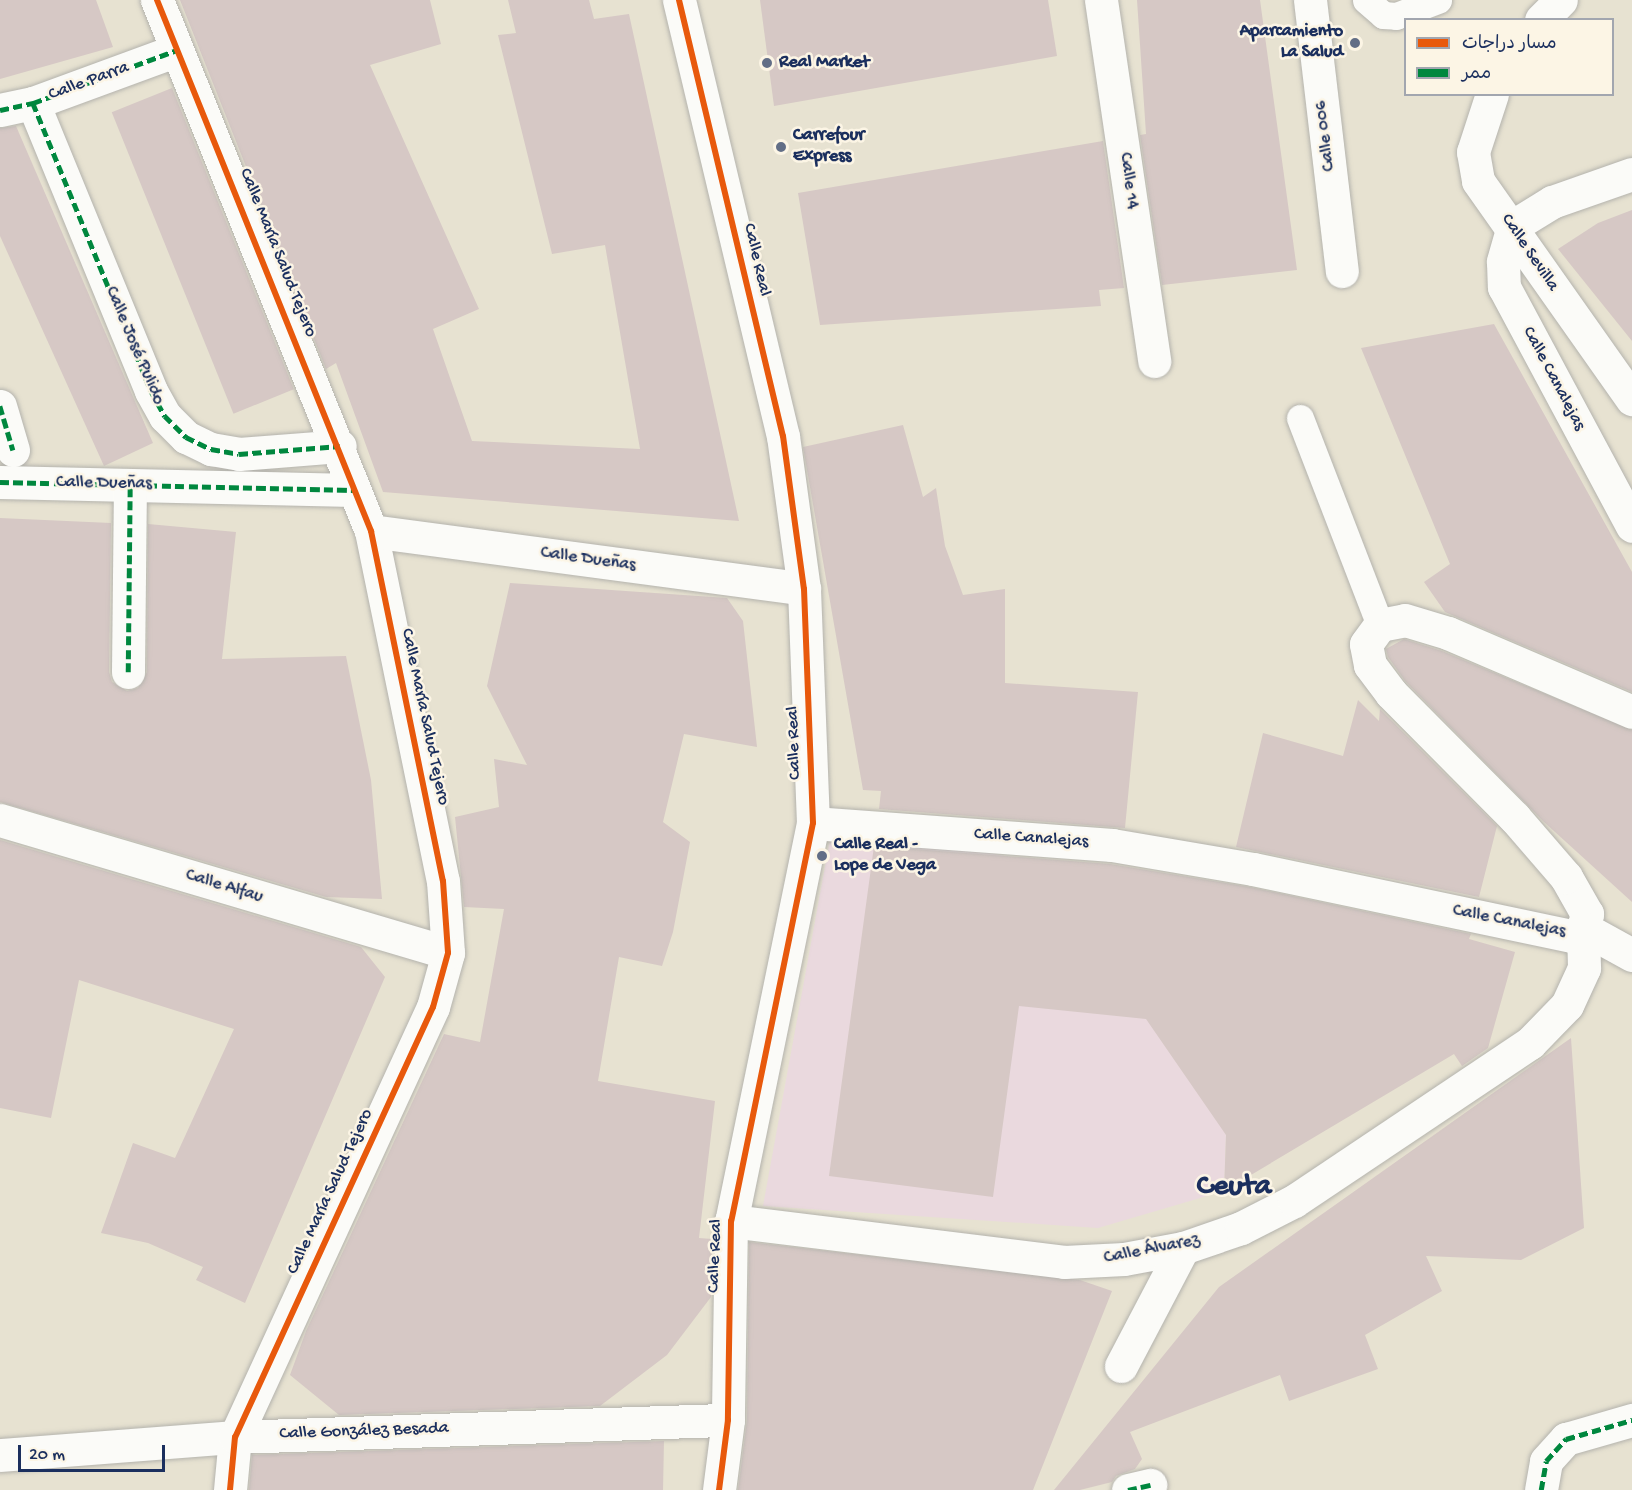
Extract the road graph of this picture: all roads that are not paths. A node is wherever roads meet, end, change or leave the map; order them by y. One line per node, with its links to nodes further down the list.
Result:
1 (156, 0): 9 (street, Calle María Salud Tejero)
2 (679, 0): 27 (street, Calle Real)
3 (1101, 0): 16 (street, Calle 14)
4 (1310, 0): 15 (street, Calle 006)
5 (1366, 0): 6 (lane)
6 (1438, 0)
7 (1561, 0): 8 (street)
8 (1543, 18)
9 (177, 50): 11 (street, Calle Parra); 20 (street, Calle María Salud Tejero)
10 (1491, 96): 14 (street, Calle Sevilla)
11 (33, 103): 12 (street, Calle Parra); 20 (street, Calle José Pulido)
12 (0, 110)
13 (1632, 174): 14 (street)
14 (1513, 226): 17 (street, Calle Sevilla); 25 (street, Calle Canalejas)
15 (1342, 271)
16 (1154, 361)
17 (1632, 399)
18 (0, 406): 21 (street)
19 (1300, 418): 28 (lane)
20 (340, 446): 24 (street, Calle María Salud Tejero)
21 (13, 450)
22 (0, 483): 23 (street, Calle Dueñas)
23 (130, 485): 24 (street, Calle Dueñas); 29 (street)
24 (353, 490): 26 (street, Calle María Salud Tejero)
25 (1632, 526)
26 (371, 531): 27 (street, Calle Dueñas); 34 (street, Calle María Salud Tejero)
27 (804, 589): 32 (street, Calle Real)
28 (1380, 625): 30 (street); 33 (street, Calle Canalejas)
29 (128, 672)
30 (1632, 712)
31 (0, 820): 34 (street, Calle Alfau)
32 (813, 823): 33 (street, Calle Canalejas); 36 (street, Calle Real)
33 (1583, 928): 35 (street); 37 (street, Calle Álvarez)
34 (448, 953): 41 (street, Calle María Salud Tejero)
35 (1632, 955)
36 (731, 1221): 37 (street, Calle Álvarez); 39 (street, Calle Real)
37 (1183, 1248): 38 (street)
38 (1121, 1366)
39 (728, 1420): 41 (street, Calle González Besada); 44 (street, Calle Real)
40 (1632, 1420): 45 (street)
41 (235, 1437): 42 (street, Calle González Besada); 43 (street, Calle María Salud Tejero)
42 (0, 1455)
43 (230, 1490)
44 (719, 1490)
45 (1541, 1490)

